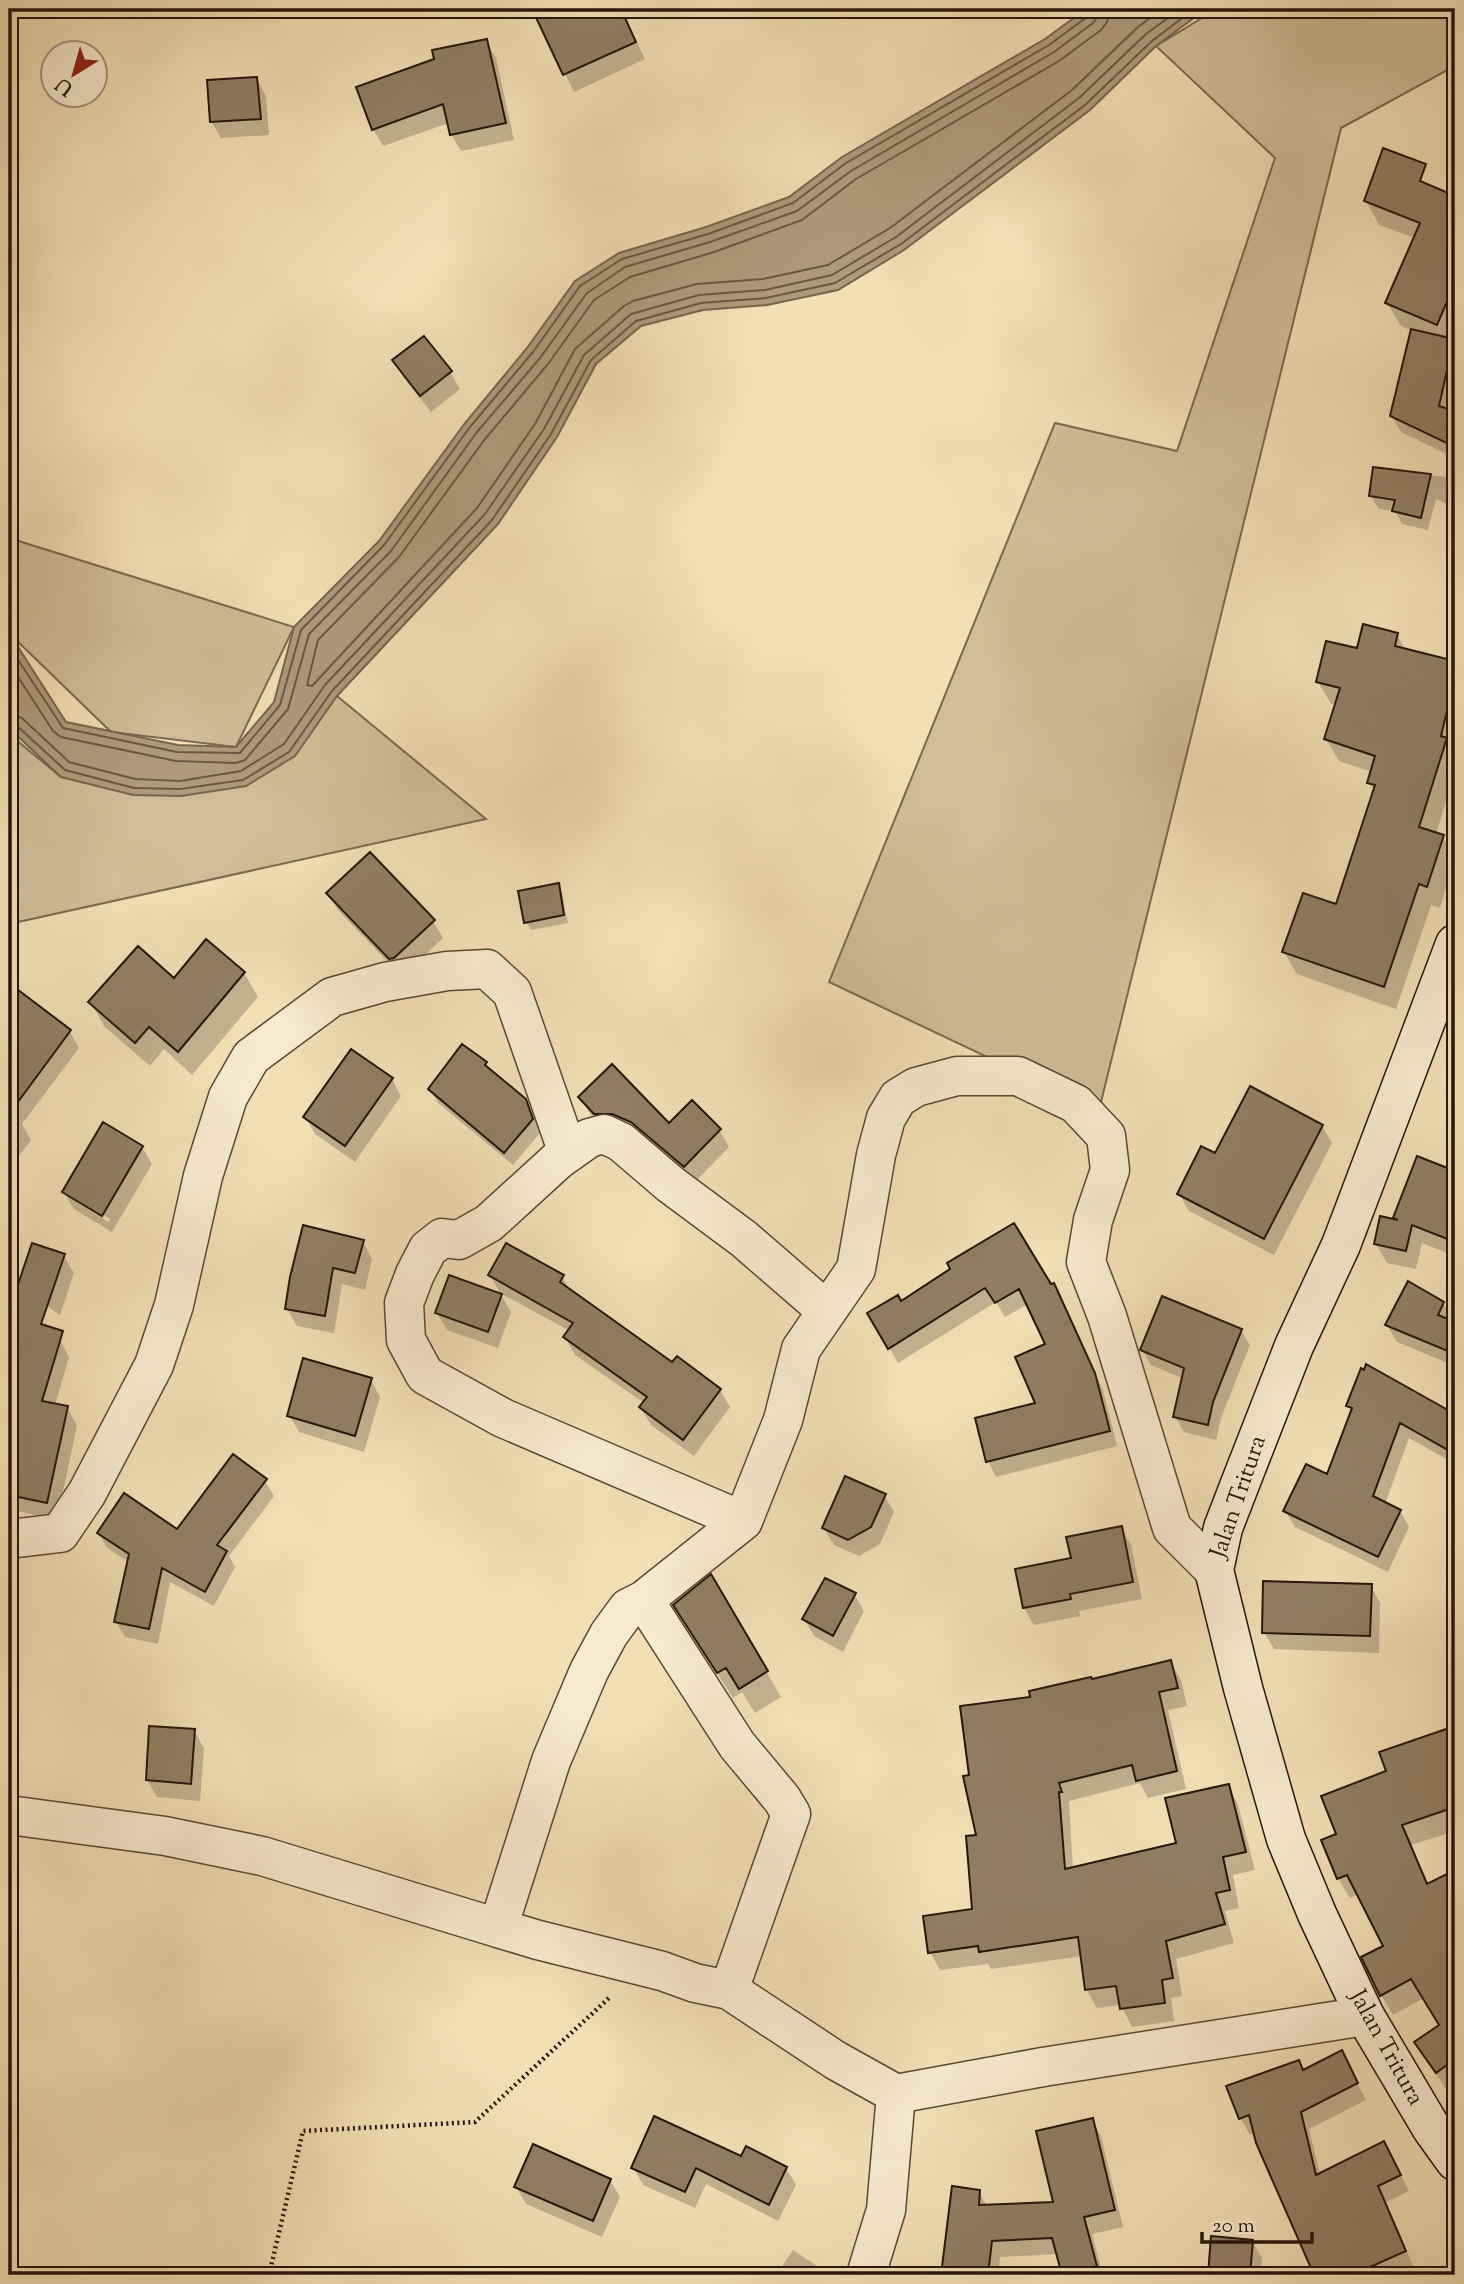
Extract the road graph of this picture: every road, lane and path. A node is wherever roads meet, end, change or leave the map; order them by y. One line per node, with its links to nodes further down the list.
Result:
1 (1455, 944): 6 (street, Jalan Tritura)
2 (568, 1153): 3 (street); 4 (street); 5 (street)
3 (827, 1311): 4 (street); 6 (street)
4 (743, 1521): 7 (street)
5 (9, 1539)
6 (1214, 1570): 12 (street, Jalan Tritura)
7 (644, 1600): 9 (street); 11 (street)
8 (9, 1815): 9 (street)
9 (498, 1928): 10 (street)
10 (643, 1966): 11 (street); 15 (path)
11 (729, 1990): 13 (street)
12 (1365, 2016): 13 (street); 14 (street, Jalan Tritura)
13 (896, 2094): 16 (street)
14 (1455, 2161)
15 (269, 2275)
16 (866, 2275)

